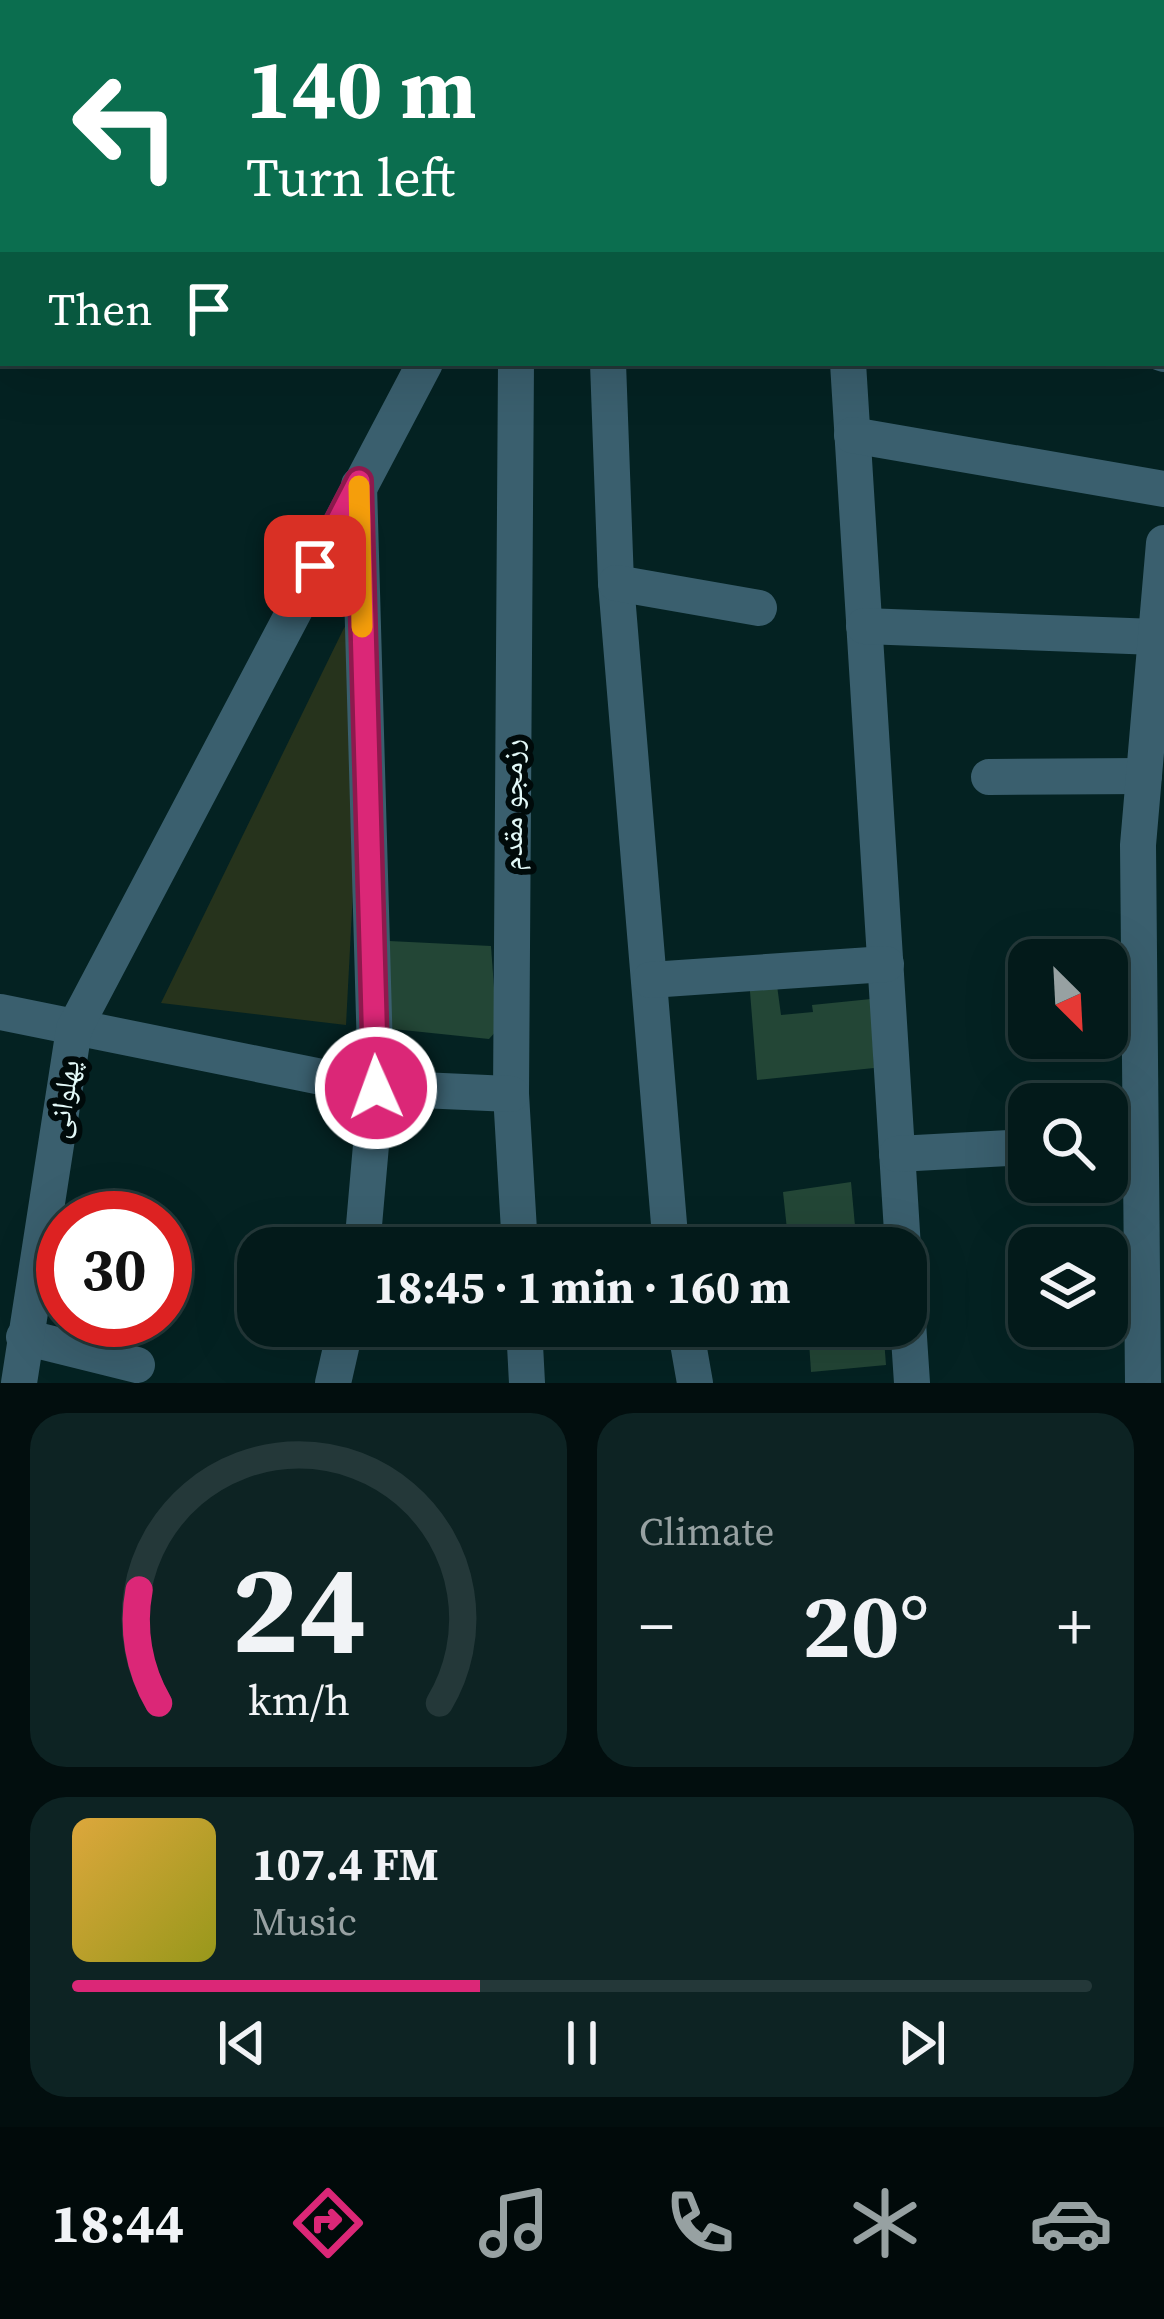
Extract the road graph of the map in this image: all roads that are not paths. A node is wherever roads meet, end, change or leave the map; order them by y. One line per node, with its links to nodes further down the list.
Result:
1 (423, 366): 6 (street, پهلوانی)
2 (516, 366): 21 (street, رزمجو مقدم)
3 (608, 366): 9 (street)
4 (848, 366): 5 (street)
5 (852, 435): 7 (street); 11 (street)
6 (359, 481): 18 (street, پهلوانی); 20 (street)
7 (1164, 489)
8 (1164, 543): 12 (street)
9 (616, 583): 10 (street); 16 (street)
10 (759, 608)
11 (864, 626): 12 (street); 15 (street)
12 (1156, 638): 13 (street)
13 (1144, 776): 14 (street); 19 (street)
14 (988, 777)
15 (886, 964): 16 (street); 23 (street)
16 (650, 980): 26 (street)
17 (0, 1012): 18 (street)
18 (74, 1029): 20 (street); 29 (street, پهلوانی)
19 (1127, 1083)
20 (376, 1088): 21 (street); 24 (street)
21 (511, 1094): 25 (street, رزمجو مقدم)
22 (1008, 1148): 23 (street)
23 (897, 1154): 27 (street)
24 (364, 1227)
25 (519, 1227)
26 (669, 1227)
27 (902, 1227)
28 (1128, 1318): 40 (street)
29 (24, 1337): 34 (street); 35 (street, پهلوانی)
30 (341, 1347): 36 (street)
31 (525, 1347): 37 (street)
32 (689, 1347): 38 (street)
33 (910, 1347): 39 (street)
34 (136, 1365)
35 (19, 1383)
36 (333, 1383)
37 (527, 1383)
38 (695, 1383)
39 (912, 1383)
40 (1143, 1383)

